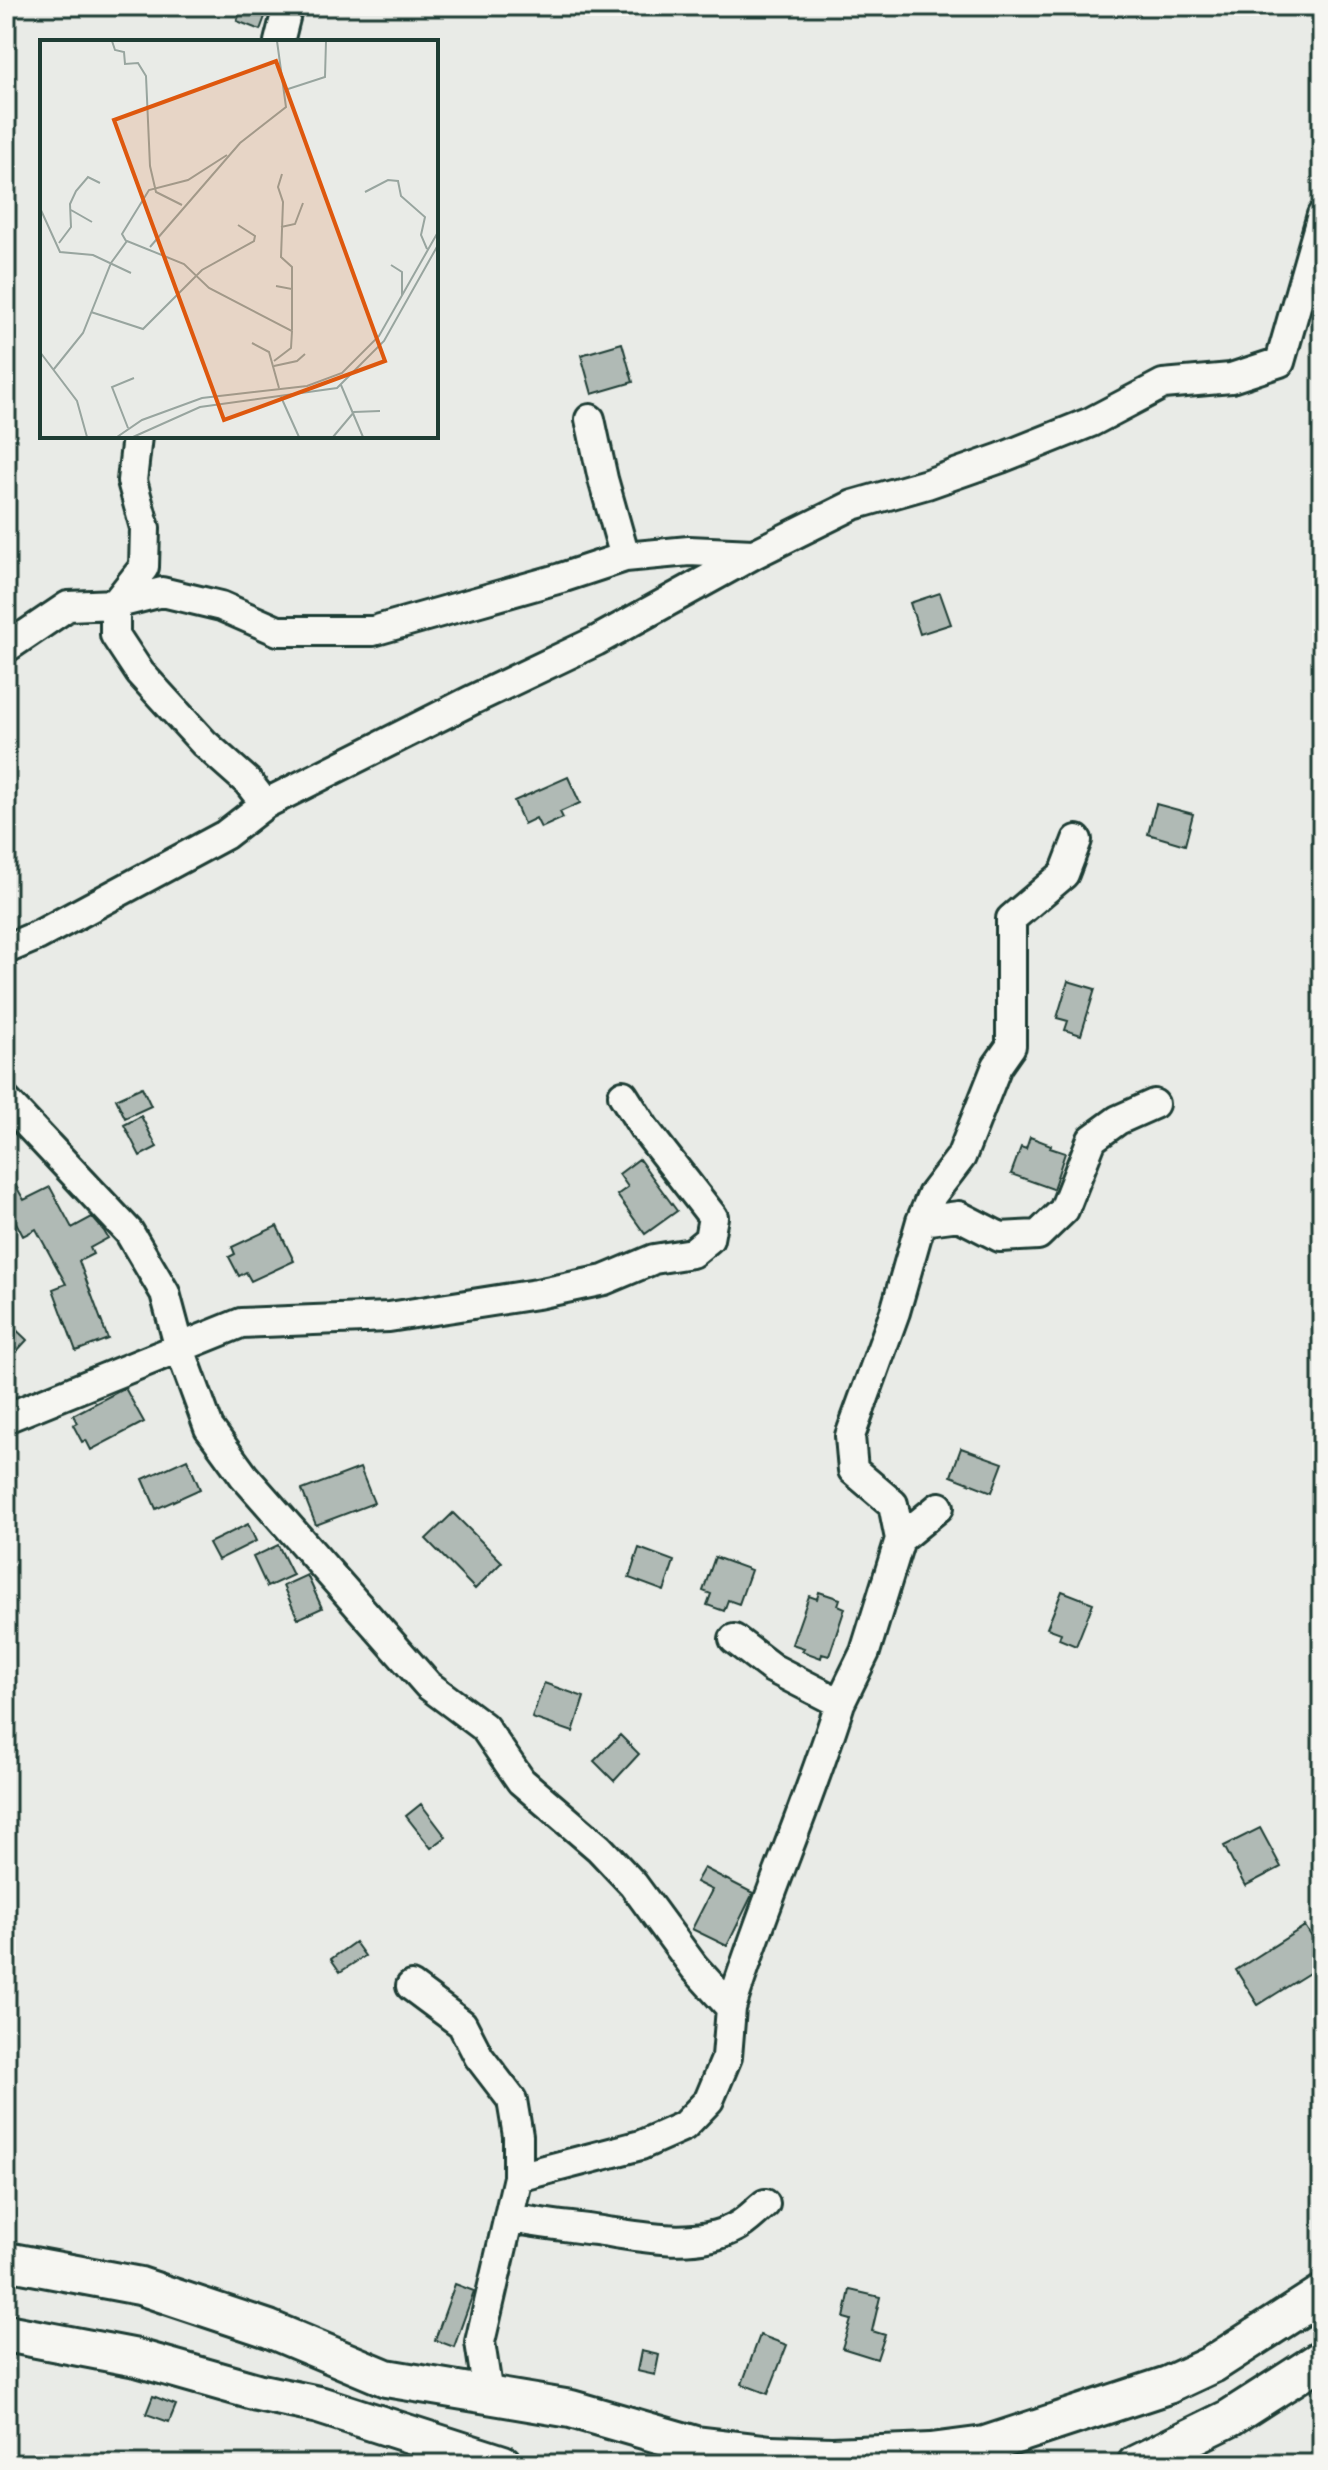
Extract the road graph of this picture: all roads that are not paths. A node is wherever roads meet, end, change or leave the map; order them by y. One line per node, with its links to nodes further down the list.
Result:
1 (288, 6): 2 (street)
2 (280, 40)
3 (1321, 229): 6 (street)
4 (590, 419): 7 (street)
5 (137, 438): 8 (street)
6 (754, 554): 7 (street); 10 (street)
7 (625, 557): 8 (street)
8 (115, 604): 9 (street); 10 (street)
9 (6, 648)
10 (265, 804): 12 (street)
11 (1077, 840): 16 (street)
12 (6, 949)
13 (623, 1095): 17 (street)
14 (6, 1101): 17 (street)
15 (1154, 1104): 16 (street)
16 (921, 1221): 20 (street)
17 (180, 1349): 18 (street); 24 (street)
18 (6, 1418)
19 (939, 1507): 20 (street)
20 (900, 1539): 22 (street)
21 (734, 1639): 22 (street)
22 (840, 1703): 24 (street)
23 (411, 1986): 25 (street)
24 (731, 2008): 25 (street)
25 (518, 2177): 27 (street)
26 (765, 2204): 27 (street)
27 (509, 2217): 32 (street)
28 (6, 2261): 32 (main road)
29 (1322, 2294): 32 (main road)
30 (6, 2333): 33 (main road)
31 (1322, 2359): 34 (main road)
32 (488, 2395)
33 (487, 2462)
34 (1136, 2464)

